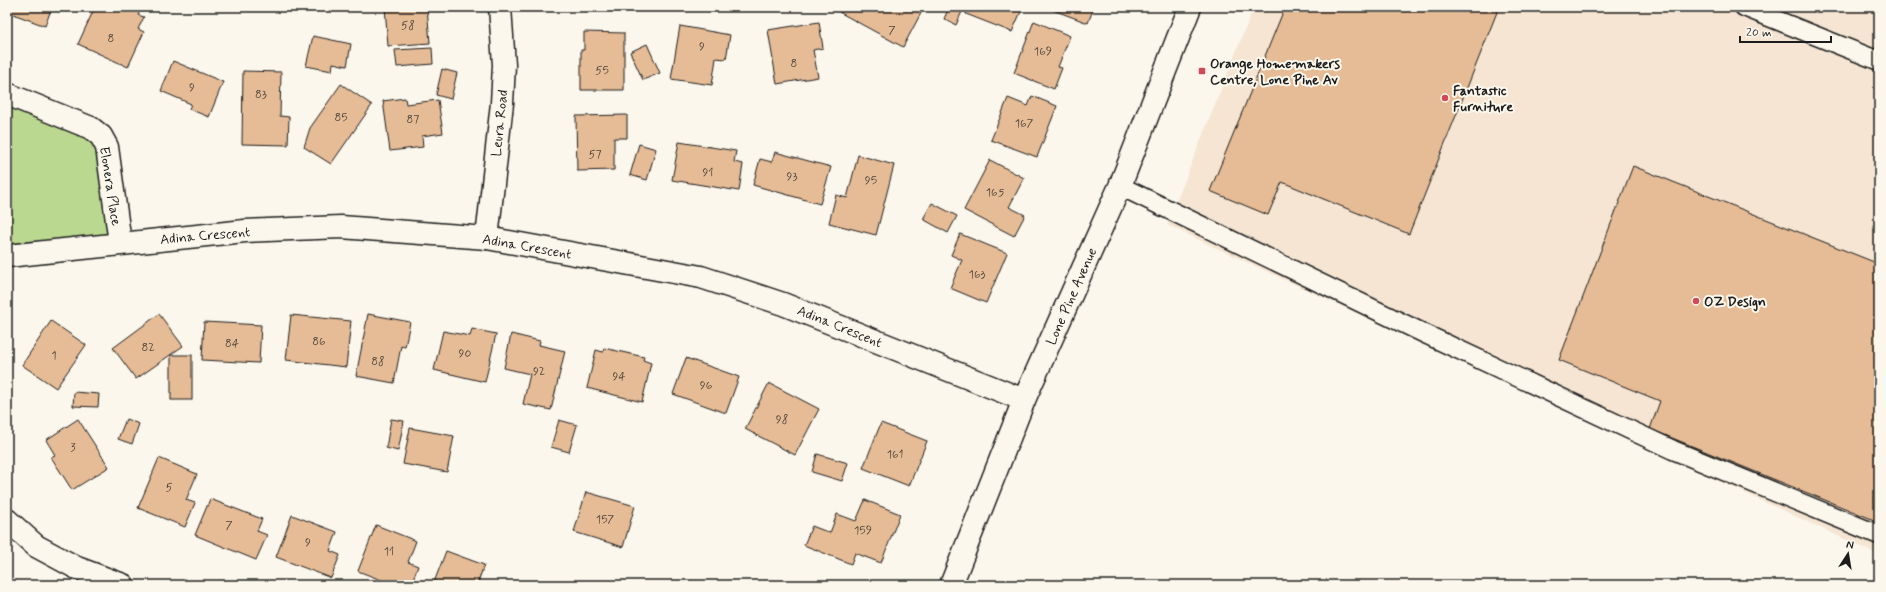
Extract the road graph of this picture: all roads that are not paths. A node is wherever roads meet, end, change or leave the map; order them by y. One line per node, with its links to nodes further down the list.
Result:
1 (500, 7): 7 (street, Leura Road)
2 (1190, 7): 6 (street, Lone Pine Avenue)
3 (1745, 7): 4 (lane)
4 (1879, 61)
5 (7, 94): 8 (street, Elonera Place)
6 (1120, 186): 10 (street, Lone Pine Avenue); 12 (lane)
7 (487, 238): 8 (street, Adina Crescent); 10 (street, Adina Crescent)
8 (120, 243): 9 (street, Adina Crescent)
9 (7, 256)
10 (1024, 400): 14 (street, Lone Pine Avenue)
11 (7, 520): 13 (street)
12 (1879, 535)
13 (123, 585)
14 (951, 585)

